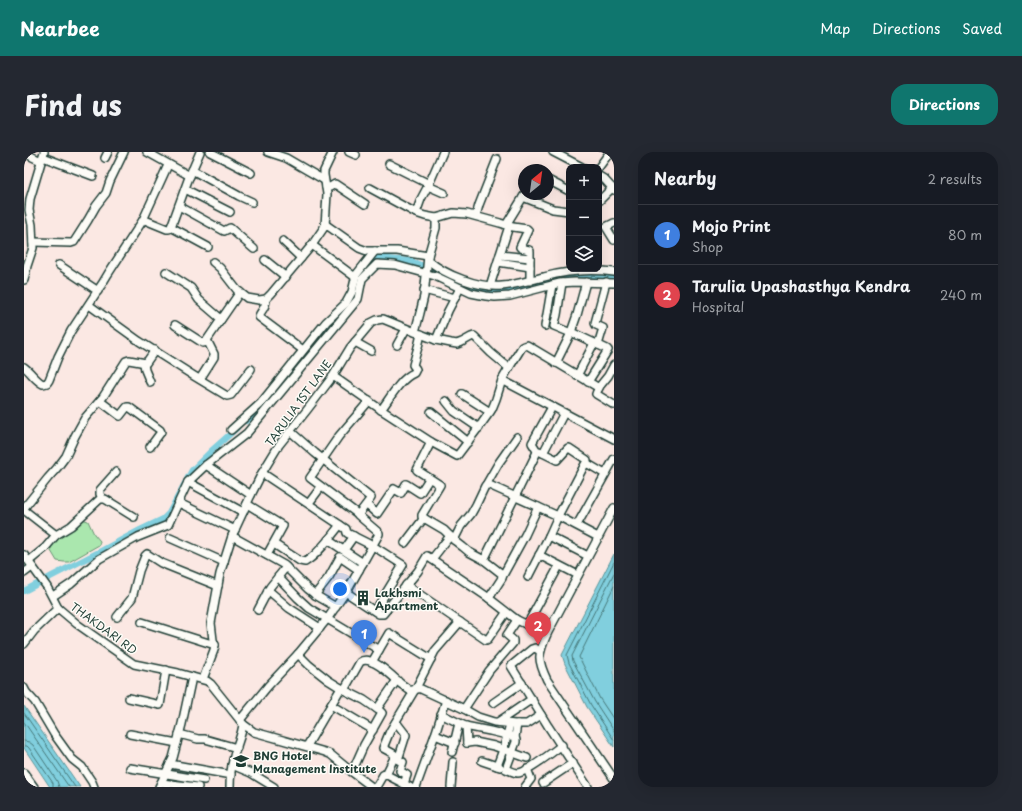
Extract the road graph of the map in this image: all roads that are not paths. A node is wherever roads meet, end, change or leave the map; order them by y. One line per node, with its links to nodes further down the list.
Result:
1 (124, 152): 51 (street)
2 (147, 152): 19 (street)
3 (200, 152): 20 (street)
4 (211, 152): 21 (street)
5 (268, 152): 12 (street)
6 (333, 152): 25 (street)
7 (349, 152): 13 (street)
8 (443, 152): 26 (street)
9 (553, 152): 17 (street)
10 (610, 152): 18 (street)
11 (24, 153): 14 (street)
12 (288, 155): 25 (street)
13 (356, 155)
14 (43, 157): 22 (street); 38 (street)
15 (497, 159): 42 (street)
16 (389, 164): 26 (street)
17 (576, 164)
18 (601, 164)
19 (168, 165): 20 (street); 44 (street)
20 (191, 173): 28 (street); 35 (street)
21 (252, 173)
22 (94, 176)
23 (602, 178): 30 (street)
24 (554, 183): 29 (street)
25 (325, 184): 36 (street); 46 (street)
26 (429, 185): 31 (street); 41 (street)
27 (370, 188): 41 (street)
28 (185, 189): 37 (street); 40 (street)
29 (566, 189)
30 (613, 189): 34 (street)
31 (444, 192)
32 (522, 200): 47 (street)
33 (533, 200): 39 (street)
34 (600, 200)
35 (252, 202)
36 (365, 204)
37 (179, 206): 48 (street); 54 (street)
38 (27, 210): 51 (street)
39 (566, 211)
40 (230, 212)
41 (416, 213): 43 (street)
42 (476, 216): 43 (street); 47 (street)
43 (436, 218): 59 (street)
44 (142, 220): 48 (street); 81 (street)
45 (614, 223): 49 (street)
46 (325, 224): 52 (street); 55 (street)
47 (507, 225): 57 (street); 58 (street)
48 (171, 227): 53 (street)
49 (614, 240)
50 (283, 241): 56 (street)
51 (33, 242): 69 (street)
52 (312, 245): 56 (street); 71 (street)
53 (208, 246)
54 (254, 249)
55 (375, 251): 59 (street); 71 (street)
56 (301, 258): 70 (street)
57 (499, 258): 58 (street); 63 (street); 78 (street)
58 (530, 258): 63 (street)
59 (428, 259): 66 (street); 78 (street)
60 (265, 260): 70 (street)
61 (213, 262): 82 (street)
62 (59, 265): 81 (street)
63 (530, 267): 72 (street)
64 (602, 271): 68 (street)
65 (166, 272): 86 (street)
66 (427, 272): 79 (street); 80 (street); 135 (street)
67 (575, 272): 72 (street)
68 (614, 272)
69 (24, 275)
70 (286, 277): 84 (street)
71 (355, 277): 98 (street)
72 (530, 281): 78 (street)
73 (586, 282): 74 (street); 75 (street); 91 (street)
74 (606, 282): 76 (street); 95 (street)
75 (562, 283): 77 (street); 91 (street)
76 (614, 283)
77 (552, 285): 79 (street); 88 (street)
78 (490, 286)
79 (460, 288): 83 (street)
80 (424, 290): 83 (street); 90 (street)
81 (98, 291): 85 (street)
82 (240, 292): 84 (street); 86 (street)
83 (455, 298): 92 (street)
84 (266, 299): 98 (street)
85 (89, 305): 97 (street); 103 (street)
86 (221, 319): 93 (street)
87 (175, 325): 93 (street)
88 (545, 326)
89 (406, 329): 90 (street, TARULIA 1ST LANE); 94 (street, TARULIA 1ST LANE); 96 (street)
90 (418, 333): 92 (street, TARULIA 1ST LANE); 119 (street)
91 (571, 333): 95 (street); 100 (street)
92 (436, 340): 104 (street, TARULIA 1ST LANE)
93 (207, 342): 108 (street)
94 (355, 342): 99 (street); 106 (street, TARULIA 1ST LANE)
95 (596, 344): 107 (street); 111 (street)
96 (398, 345)
97 (155, 350): 101 (street); 108 (street)
98 (303, 350): 124 (street)
99 (370, 351)
100 (556, 363): 104 (street); 107 (street)
101 (144, 364): 110 (street); 114 (street)
102 (614, 365): 112 (street)
103 (24, 367)
104 (509, 368): 109 (street)
105 (252, 369): 108 (street)
106 (333, 376): 115 (street); 125 (street, TARULIA 1ST LANE)
107 (577, 376): 111 (street)
108 (200, 379)
109 (502, 380): 118 (street); 121 (street)
110 (150, 382)
111 (588, 382): 112 (street)
112 (599, 388): 117 (street)
113 (462, 394): 121 (street)
114 (100, 401): 130 (street); 152 (street)
115 (369, 401): 119 (street); 133 (street)
116 (446, 401): 123 (street)
117 (614, 405)
118 (552, 407): 122 (street); 131 (street)
119 (381, 410): 128 (street)
120 (431, 412): 129 (street)
121 (490, 412): 123 (street)
122 (564, 413): 127 (street); 131 (street)
123 (479, 428): 129 (street)
124 (231, 430)
125 (290, 431): 133 (street); 137 (street, TARULIA 1ST LANE)
126 (516, 437): 141 (street)
127 (614, 439)
128 (431, 442): 129 (street); 139 (street)
129 (468, 442)
130 (150, 447)
131 (540, 452): 134 (street); 144 (street)
132 (614, 459): 138 (street)
133 (323, 460): 142 (street); 149 (street)
134 (587, 464): 138 (street); 155 (street)
135 (206, 465): 140 (street); 143 (street)
136 (116, 472): 145 (street)
137 (262, 473): 143 (street, TARULIA 1ST LANE); 147 (street)
138 (605, 474): 159 (street)
139 (429, 479): 149 (street); 157 (street)
140 (188, 482): 146 (street); 153 (street)
141 (486, 485): 144 (street); 166 (street)
142 (321, 487): 147 (street); 154 (street)
143 (251, 495): 148 (street, TARULIA 1ST LANE)
144 (515, 496): 150 (street); 177 (street)
145 (102, 498): 156 (street); 161 (street)
146 (179, 503): 160 (street); 195 (street)
147 (309, 503): 158 (street)
148 (247, 504): 153 (street, TARULIA 1ST LANE); 169 (street)
149 (366, 505): 154 (street)
150 (538, 507): 155 (street); 187 (street)
151 (614, 508): 164 (street)
152 (24, 509): 161 (street)
153 (243, 512): 160 (street, TARULIA 1ST LANE)
154 (359, 515): 170 (street)
155 (558, 516): 159 (street); 163 (street)
156 (134, 517)
157 (424, 518): 166 (street); 168 (street)
158 (340, 525): 162 (street); 167 (street)
159 (577, 525): 164 (street)
160 (233, 533): 173 (street); 179 (street, TARULIA 1ST LANE)
161 (56, 535): 178 (street)
162 (354, 536): 170 (street); 171 (street)
163 (549, 536): 174 (street); 175 (street)
164 (598, 537): 175 (street)
165 (170, 538): 179 (street)
166 (452, 538): 176 (street); 177 (street)
167 (328, 540): 171 (street); 172 (street)
168 (405, 543)
169 (274, 544): 172 (street); 173 (street)
170 (373, 546): 181 (street); 200 (street)
171 (344, 550): 181 (street)
172 (286, 552): 180 (street)
173 (267, 555): 180 (street)
174 (539, 555): 182 (street); 189 (street)
175 (588, 556): 186 (street)
176 (432, 559): 191 (street); 196 (street)
177 (484, 560): 187 (street)
178 (28, 561): 185 (street); 195 (street, THAKDARI RD)
179 (224, 562): 190 (street, TARULIA 1ST LANE)
180 (279, 562): 183 (street)
181 (363, 563): 184 (street)
182 (559, 566): 186 (street); 207 (street)
183 (286, 567): 188 (street); 194 (street)
184 (359, 570): 193 (street); 194 (street)
185 (24, 573)
186 (578, 575): 209 (street)
187 (502, 576): 196 (street)
188 (278, 577): 192 (street); 203 (street)
189 (528, 577)
190 (218, 586): 202 (street); 211 (street, TARULIA 1ST LANE)
191 (406, 586): 200 (street); 206 (street)
192 (268, 590): 199 (street); 208 (street)
193 (346, 593): 197 (street); 200 (street)
194 (315, 595): 197 (street)
195 (52, 596): 198 (street, THAKDARI RD)
196 (489, 598): 201 (street)
197 (336, 607): 203 (street)
198 (58, 608): 210 (street); 217 (street, THAKDARI RD)
199 (258, 610)
200 (375, 611)
201 (506, 613): 204 (street); 206 (street)
202 (117, 617)
203 (328, 618): 208 (street); 212 (street)
204 (517, 620): 207 (street); 231 (street)
205 (142, 622): 211 (street)
206 (460, 622): 215 (street)
207 (526, 625): 209 (street)
208 (320, 628): 214 (street)
209 (547, 634): 213 (street)
210 (24, 644)
211 (215, 645): 219 (street, TARULIA 1ST LANE)
212 (379, 650): 215 (street); 216 (street)
213 (540, 651): 221 (street); 265 (street)
214 (298, 654): 223 (street); 234 (street)
215 (431, 660): 222 (street)
216 (372, 662): 220 (street); 223 (street)
217 (166, 670): 218 (street, THAKDARI RD); 225 (street)
218 (192, 677): 219 (street, THAKDARI RD); 241 (street)
219 (203, 679): 234 (street)
220 (397, 680): 222 (street); 230 (street)
221 (522, 683): 226 (street); 228 (street)
222 (416, 688): 227 (street); 235 (street)
223 (342, 689): 229 (street); 230 (street)
224 (25, 691): 271 (street)
225 (129, 698)
226 (532, 699): 233 (street); 236 (street)
227 (446, 700): 231 (street); 232 (street)
228 (493, 703)
229 (331, 705): 239 (street); 246 (street)
230 (377, 709): 239 (street)
231 (464, 709): 236 (street)
232 (441, 714): 238 (street); 242 (street)
233 (541, 715): 237 (street); 247 (street)
234 (241, 722): 246 (street); 249 (street)
235 (396, 722): 263 (street); 269 (street)
236 (498, 722): 237 (street)
237 (514, 724): 243 (street)
238 (462, 725): 243 (street); 245 (street); 248 (street)
239 (373, 730): 261 (street)
240 (130, 734): 244 (street)
241 (179, 734): 244 (street); 249 (street)
242 (435, 735): 245 (street); 277 (street)
243 (511, 737): 248 (street); 251 (street)
244 (177, 743): 256 (street)
245 (455, 743): 250 (street)
246 (307, 746): 261 (street)
247 (562, 746): 255 (street); 259 (street)
248 (503, 750): 251 (street); 253 (street)
249 (236, 751): 257 (street)
250 (452, 752)
251 (512, 752): 252 (street); 259 (street)
252 (527, 758)
253 (482, 761)
254 (453, 762): 278 (street)
255 (573, 763): 267 (street); 280 (street)
256 (170, 764): 262 (street); 264 (street)
257 (232, 765): 264 (street); 274 (street)
258 (130, 768): 262 (street)
259 (527, 769): 279 (street)
260 (24, 772): 270 (street)
261 (352, 772): 275 (street)
262 (165, 774): 266 (street); 268 (street)
263 (386, 774): 269 (street); 276 (street)
264 (231, 775): 273 (street)
265 (614, 779)
266 (204, 780)
267 (543, 783)
268 (160, 785): 272 (street)
269 (405, 786)
270 (34, 787)
271 (94, 787)
272 (198, 787)
273 (230, 787)
274 (274, 787)
275 (372, 787)
276 (376, 787)
277 (416, 787)
278 (451, 787)
279 (525, 787)
280 (588, 787)

